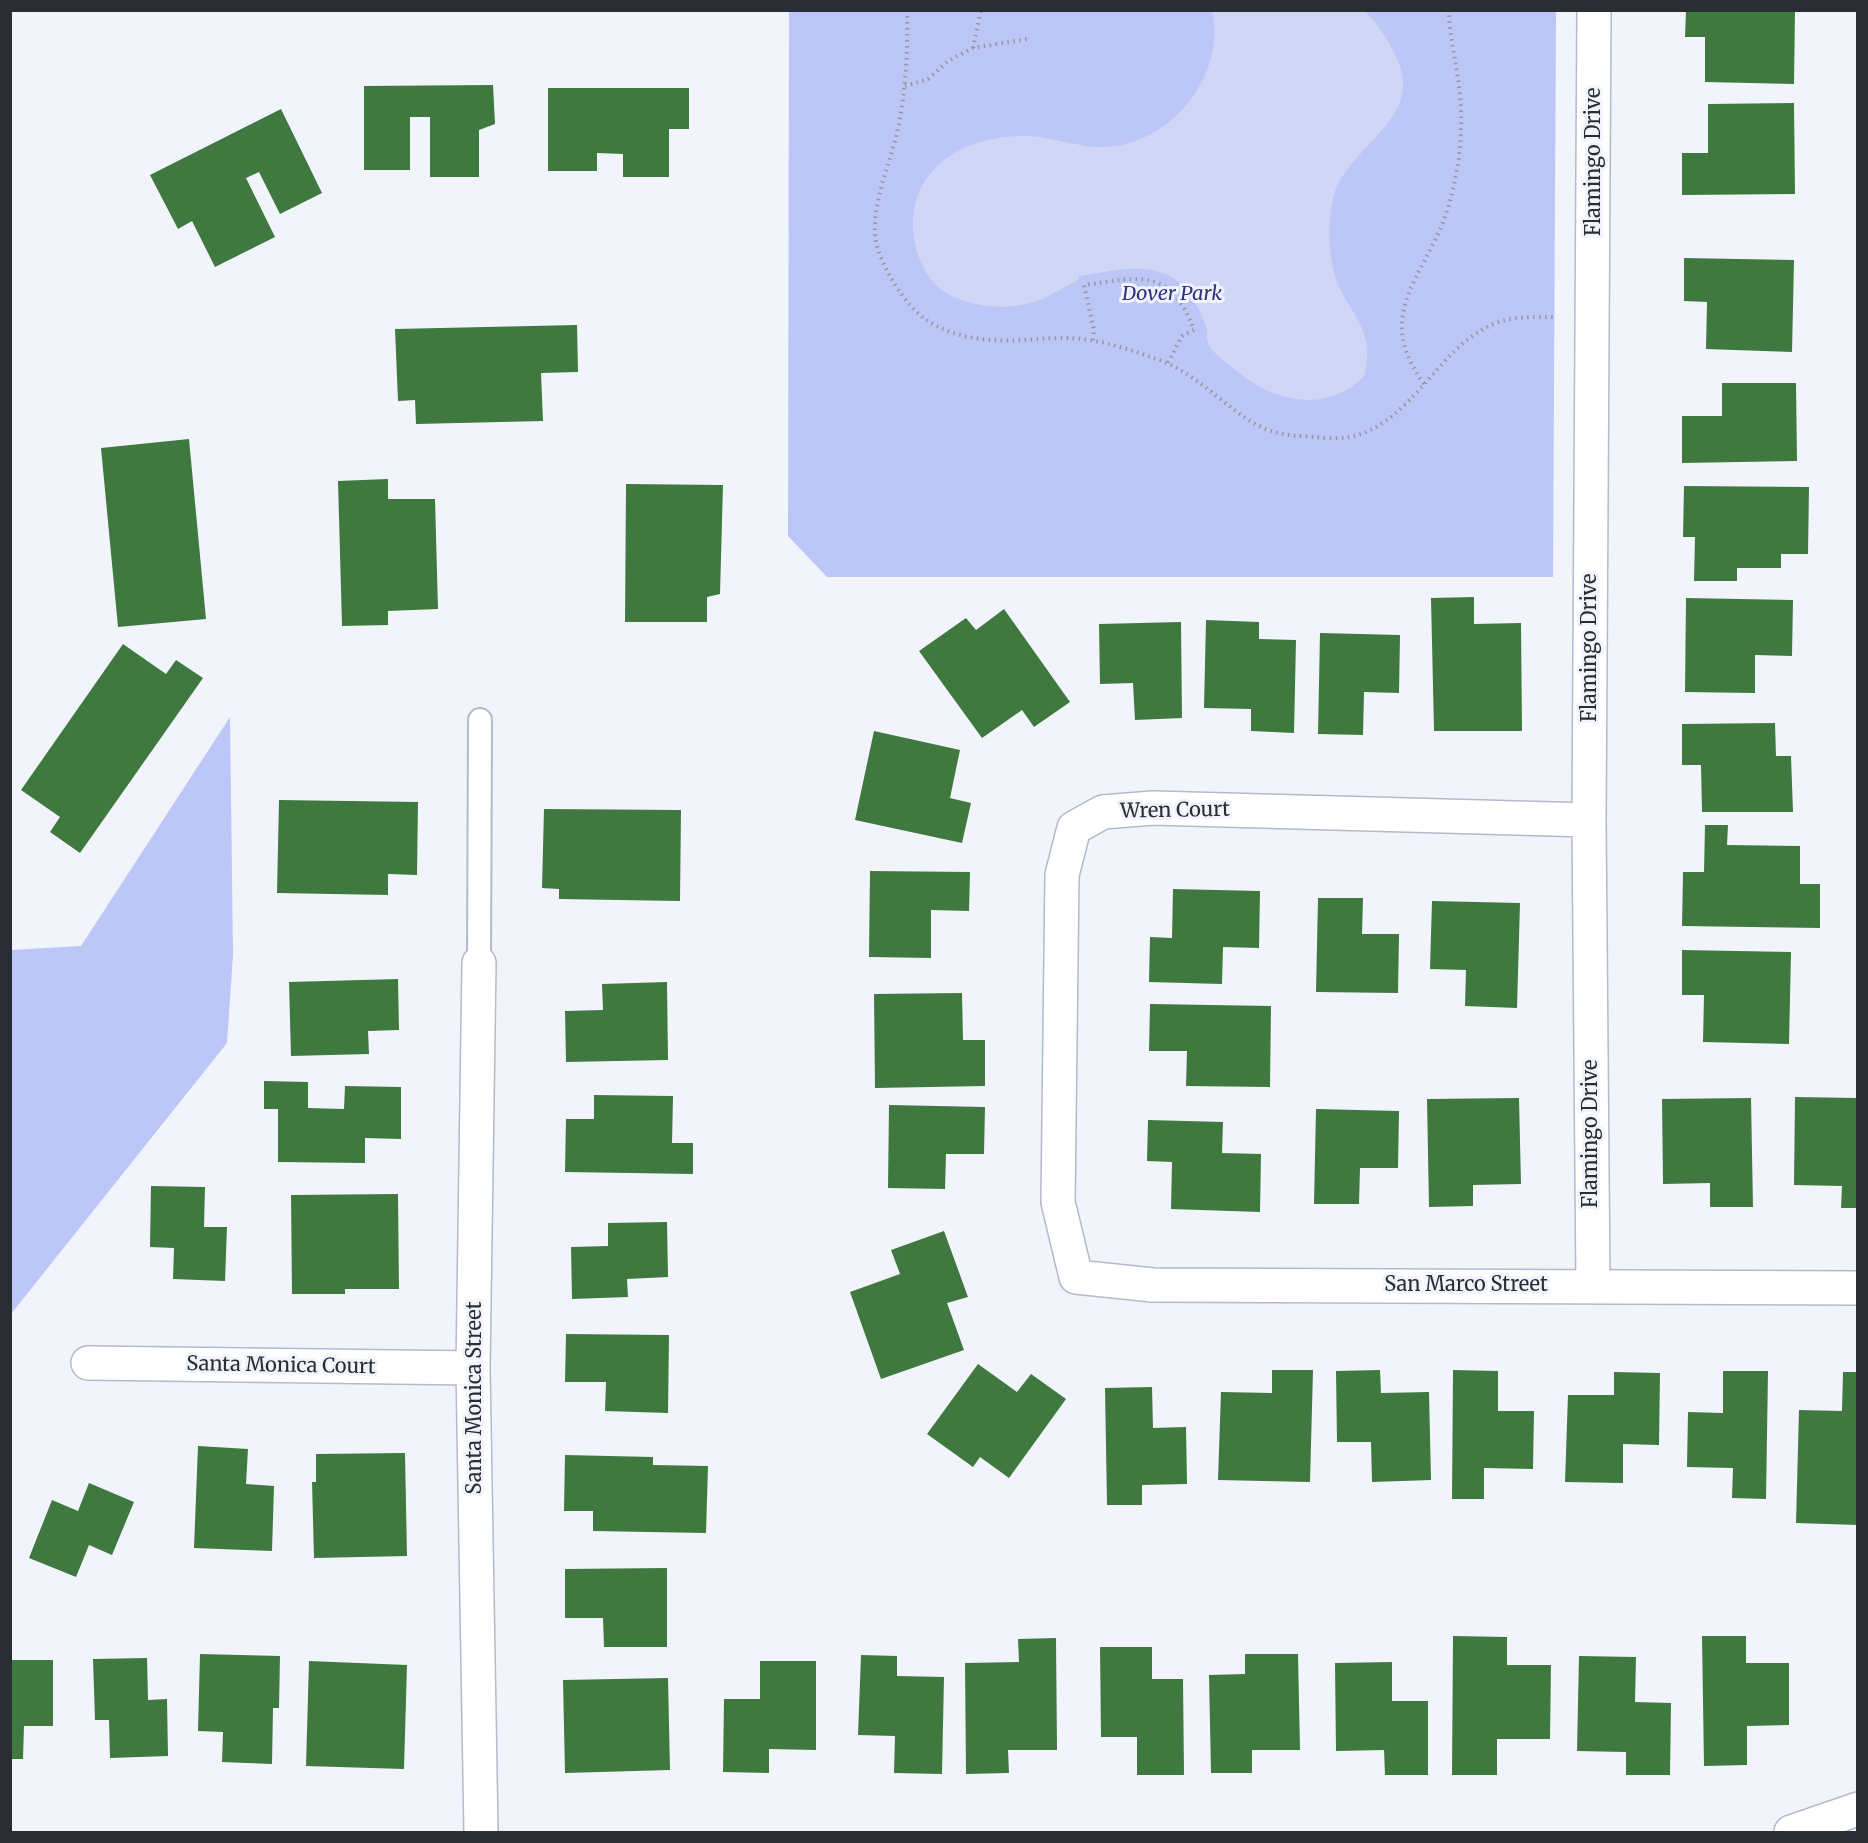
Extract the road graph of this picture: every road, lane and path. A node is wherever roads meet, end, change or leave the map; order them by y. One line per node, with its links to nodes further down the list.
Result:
1 (907, 10): 7 (path)
2 (981, 10): 6 (path)
3 (1449, 10): 11 (path)
4 (1594, 10): 13 (street, Flamingo Drive)
5 (1027, 39): 6 (path)
6 (973, 48): 7 (path)
7 (905, 86): 9 (path)
8 (1562, 316): 11 (path)
9 (1093, 340): 10 (path); 10 (path)
10 (1168, 363): 11 (path)
11 (1424, 384)
12 (480, 720): 14 (lane)
13 (1589, 820): 15 (street, Wren Court); 16 (street, Flamingo Drive)
14 (479, 963): 19 (street, Santa Monica Street)
15 (1076, 1277): 16 (street, San Marco Street)
16 (1593, 1285): 17 (street, San Marco Street)
17 (1857, 1288)
18 (88, 1363): 19 (street, Santa Monica Court)
19 (473, 1368): 21 (street, Santa Monica Street)
20 (1857, 1809): 22 (street)
21 (481, 1833)
22 (1791, 1833)

